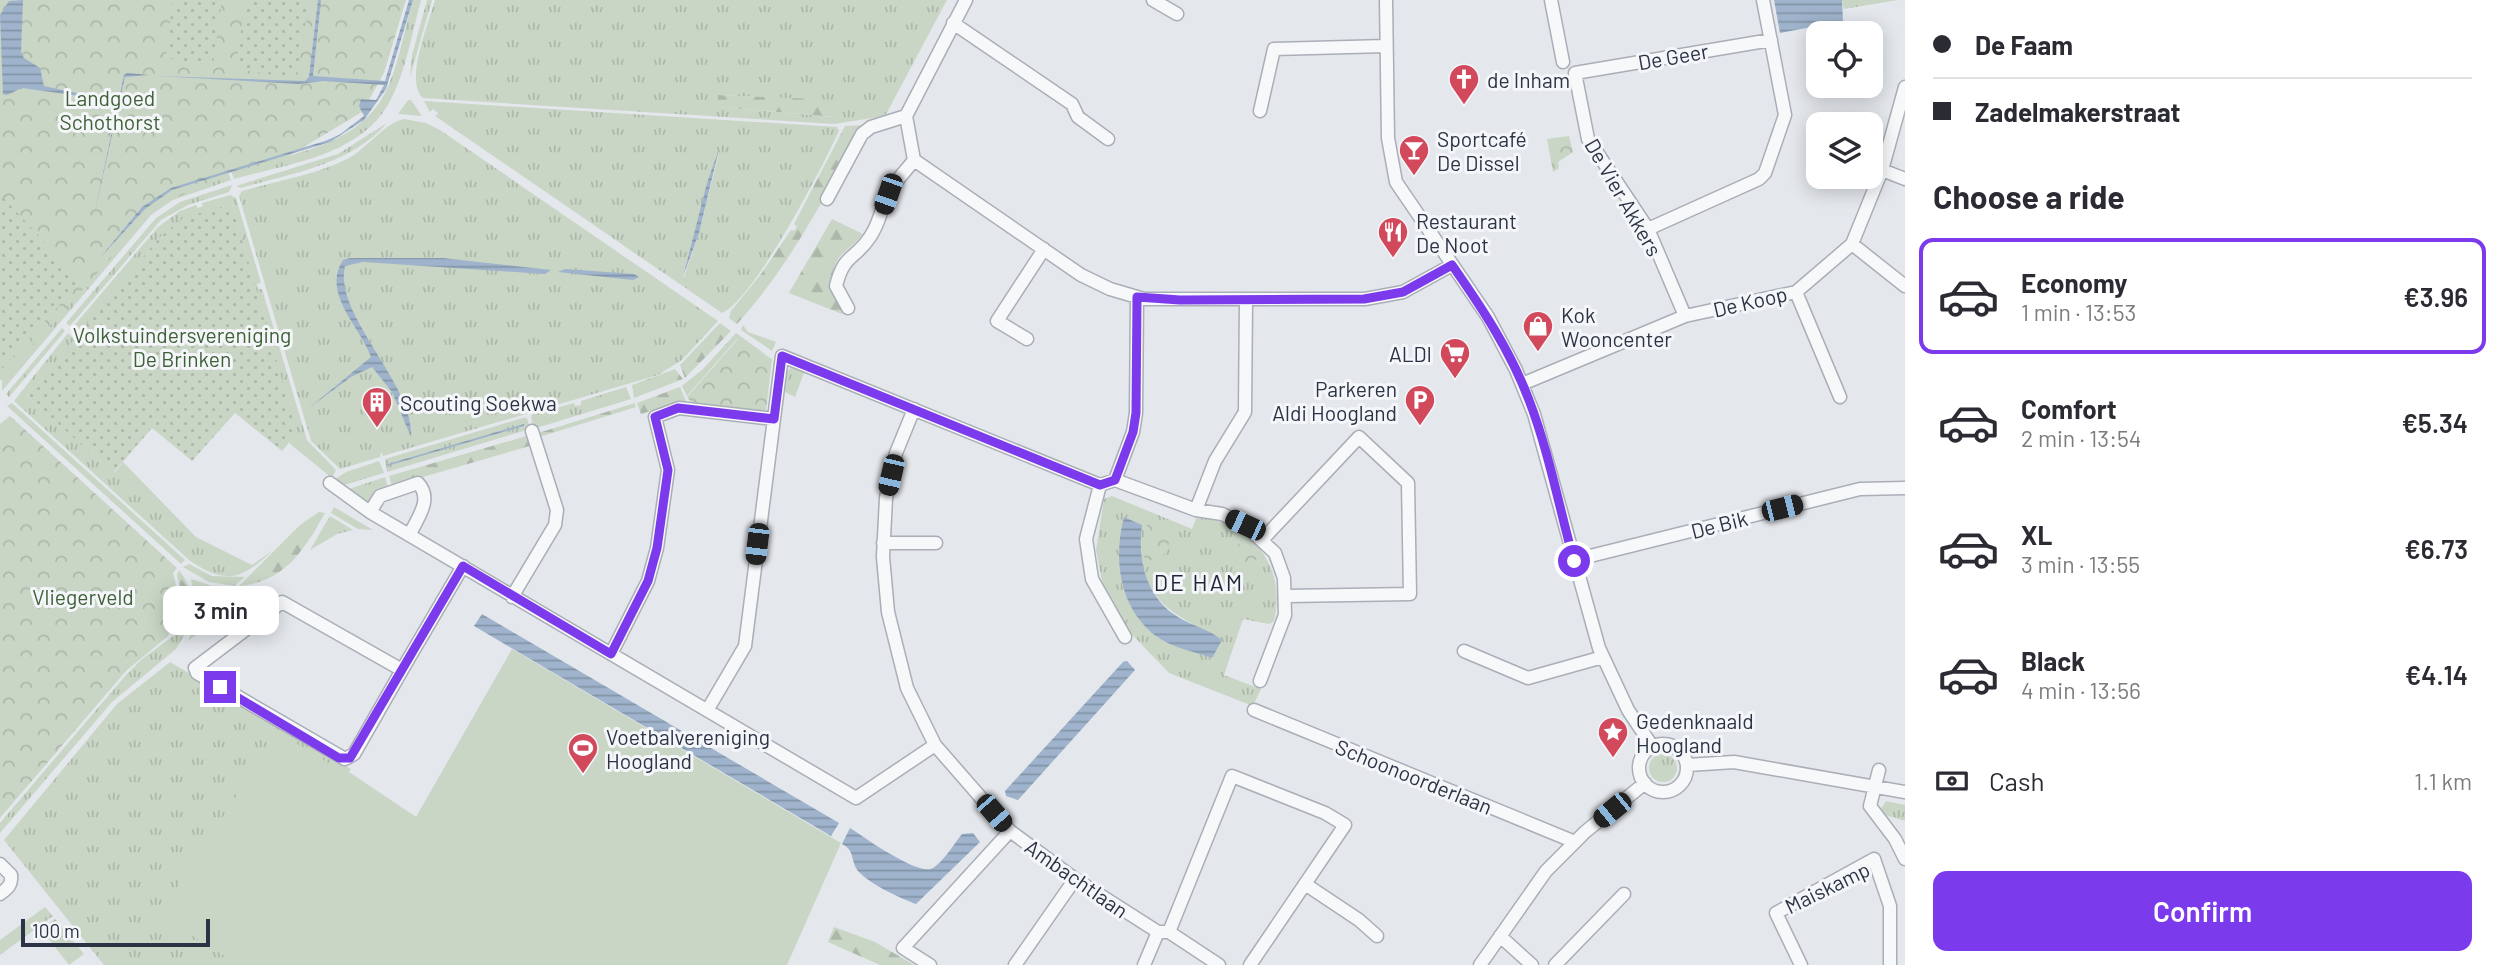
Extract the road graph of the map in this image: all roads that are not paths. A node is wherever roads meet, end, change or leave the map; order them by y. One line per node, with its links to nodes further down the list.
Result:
1 (966, 0): 7 (street)
2 (1153, 0): 6 (street)
3 (1386, 0): 9 (street)
4 (1551, 0): 10 (street)
5 (1763, 0): 8 (street)
6 (1177, 14)
7 (953, 23): 14 (street); 15 (street)
8 (1771, 40): 11 (street, De Geer); 22 (street)
9 (1386, 46): 13 (street); 25 (street)
10 (1563, 62)
11 (1575, 73): 22 (street, De Vier Akkers)
12 (1905, 87): 17 (street, De Koop)
13 (1260, 111)
14 (906, 116): 16 (street); 21 (street)
15 (1108, 139)
16 (914, 160): 24 (street); 30 (street)
17 (1883, 166)
18 (1883, 170): 19 (street)
19 (1905, 179)
20 (1874, 189): 23 (street, De Koop)
21 (827, 199)
22 (1648, 229): 31 (street, De Vier Akkers)
23 (1852, 243): 26 (street); 27 (street, De Koop)
24 (1044, 249): 28 (street); 32 (street)
25 (1452, 265): 29 (street); 33 (street)
26 (1905, 286)
27 (1796, 292): 31 (street, De Koop); 34 (street)
28 (1137, 297): 29 (street); 38 (street)
29 (1246, 300): 42 (street)
30 (848, 308)
31 (1685, 316): 33 (street, De Koop)
32 (1027, 339)
33 (1522, 384): 48 (street)
34 (1840, 397)
35 (914, 409): 36 (street); 40 (street); 46 (street, Ambachtlaan)
36 (774, 419): 54 (street); 58 (street)
37 (532, 431): 51 (street)
38 (1115, 480): 40 (street); 42 (street)
39 (330, 482): 43 (street)
40 (1100, 485): 52 (street)
41 (1905, 488): 48 (street, De Bik)
42 (1196, 510): 45 (street)
43 (370, 512): 44 (street); 44 (street)
44 (410, 534): 49 (street)
45 (1263, 538): 50 (street); 50 (street)
46 (883, 543): 47 (street); 60 (street, Ambachtlaan)
47 (936, 543)
48 (1574, 561): 55 (street)
49 (463, 566): 51 (street); 56 (street)
50 (1287, 596): 57 (street)
51 (512, 597): 54 (street)
52 (1125, 637)
53 (1464, 651): 55 (street)
54 (611, 654): 58 (street)
55 (1603, 657): 61 (street)
56 (402, 670): 56 (street)
57 (1260, 681)
58 (708, 709): 60 (street)
59 (1254, 710): 68 (street, Schoonoorderlaan)
60 (935, 744): 67 (street, Ambachtlaan)
61 (1652, 746): 62 (street); 64 (street)
62 (1688, 765): 64 (street); 65 (street)
63 (1879, 770): 65 (street)
64 (1645, 783): 68 (street)
65 (1877, 786): 66 (street); 69 (street)
66 (1905, 792)
67 (1010, 831): 71 (street, Ambachtlaan); 78 (street)
68 (1574, 842): 77 (street)
69 (1905, 859)
70 (0, 864): 73 (street)
71 (1075, 878): 75 (street, Ambachtlaan); 79 (street)
72 (1305, 884): 75 (street); 76 (street); 82 (street)
73 (0, 894)
74 (1624, 894): 85 (street)
75 (1163, 932): 80 (street); 81 (street, Ambachtlaan)
76 (1377, 936)
77 (1500, 936): 83 (street); 84 (street)
78 (930, 965)
79 (1015, 965)
80 (1144, 965)
81 (1219, 965)
82 (1250, 965)
83 (1480, 965)
84 (1532, 965)
85 (1555, 965)
86 (1801, 965): 87 (street, Maiskamp)
87 (1890, 965)

